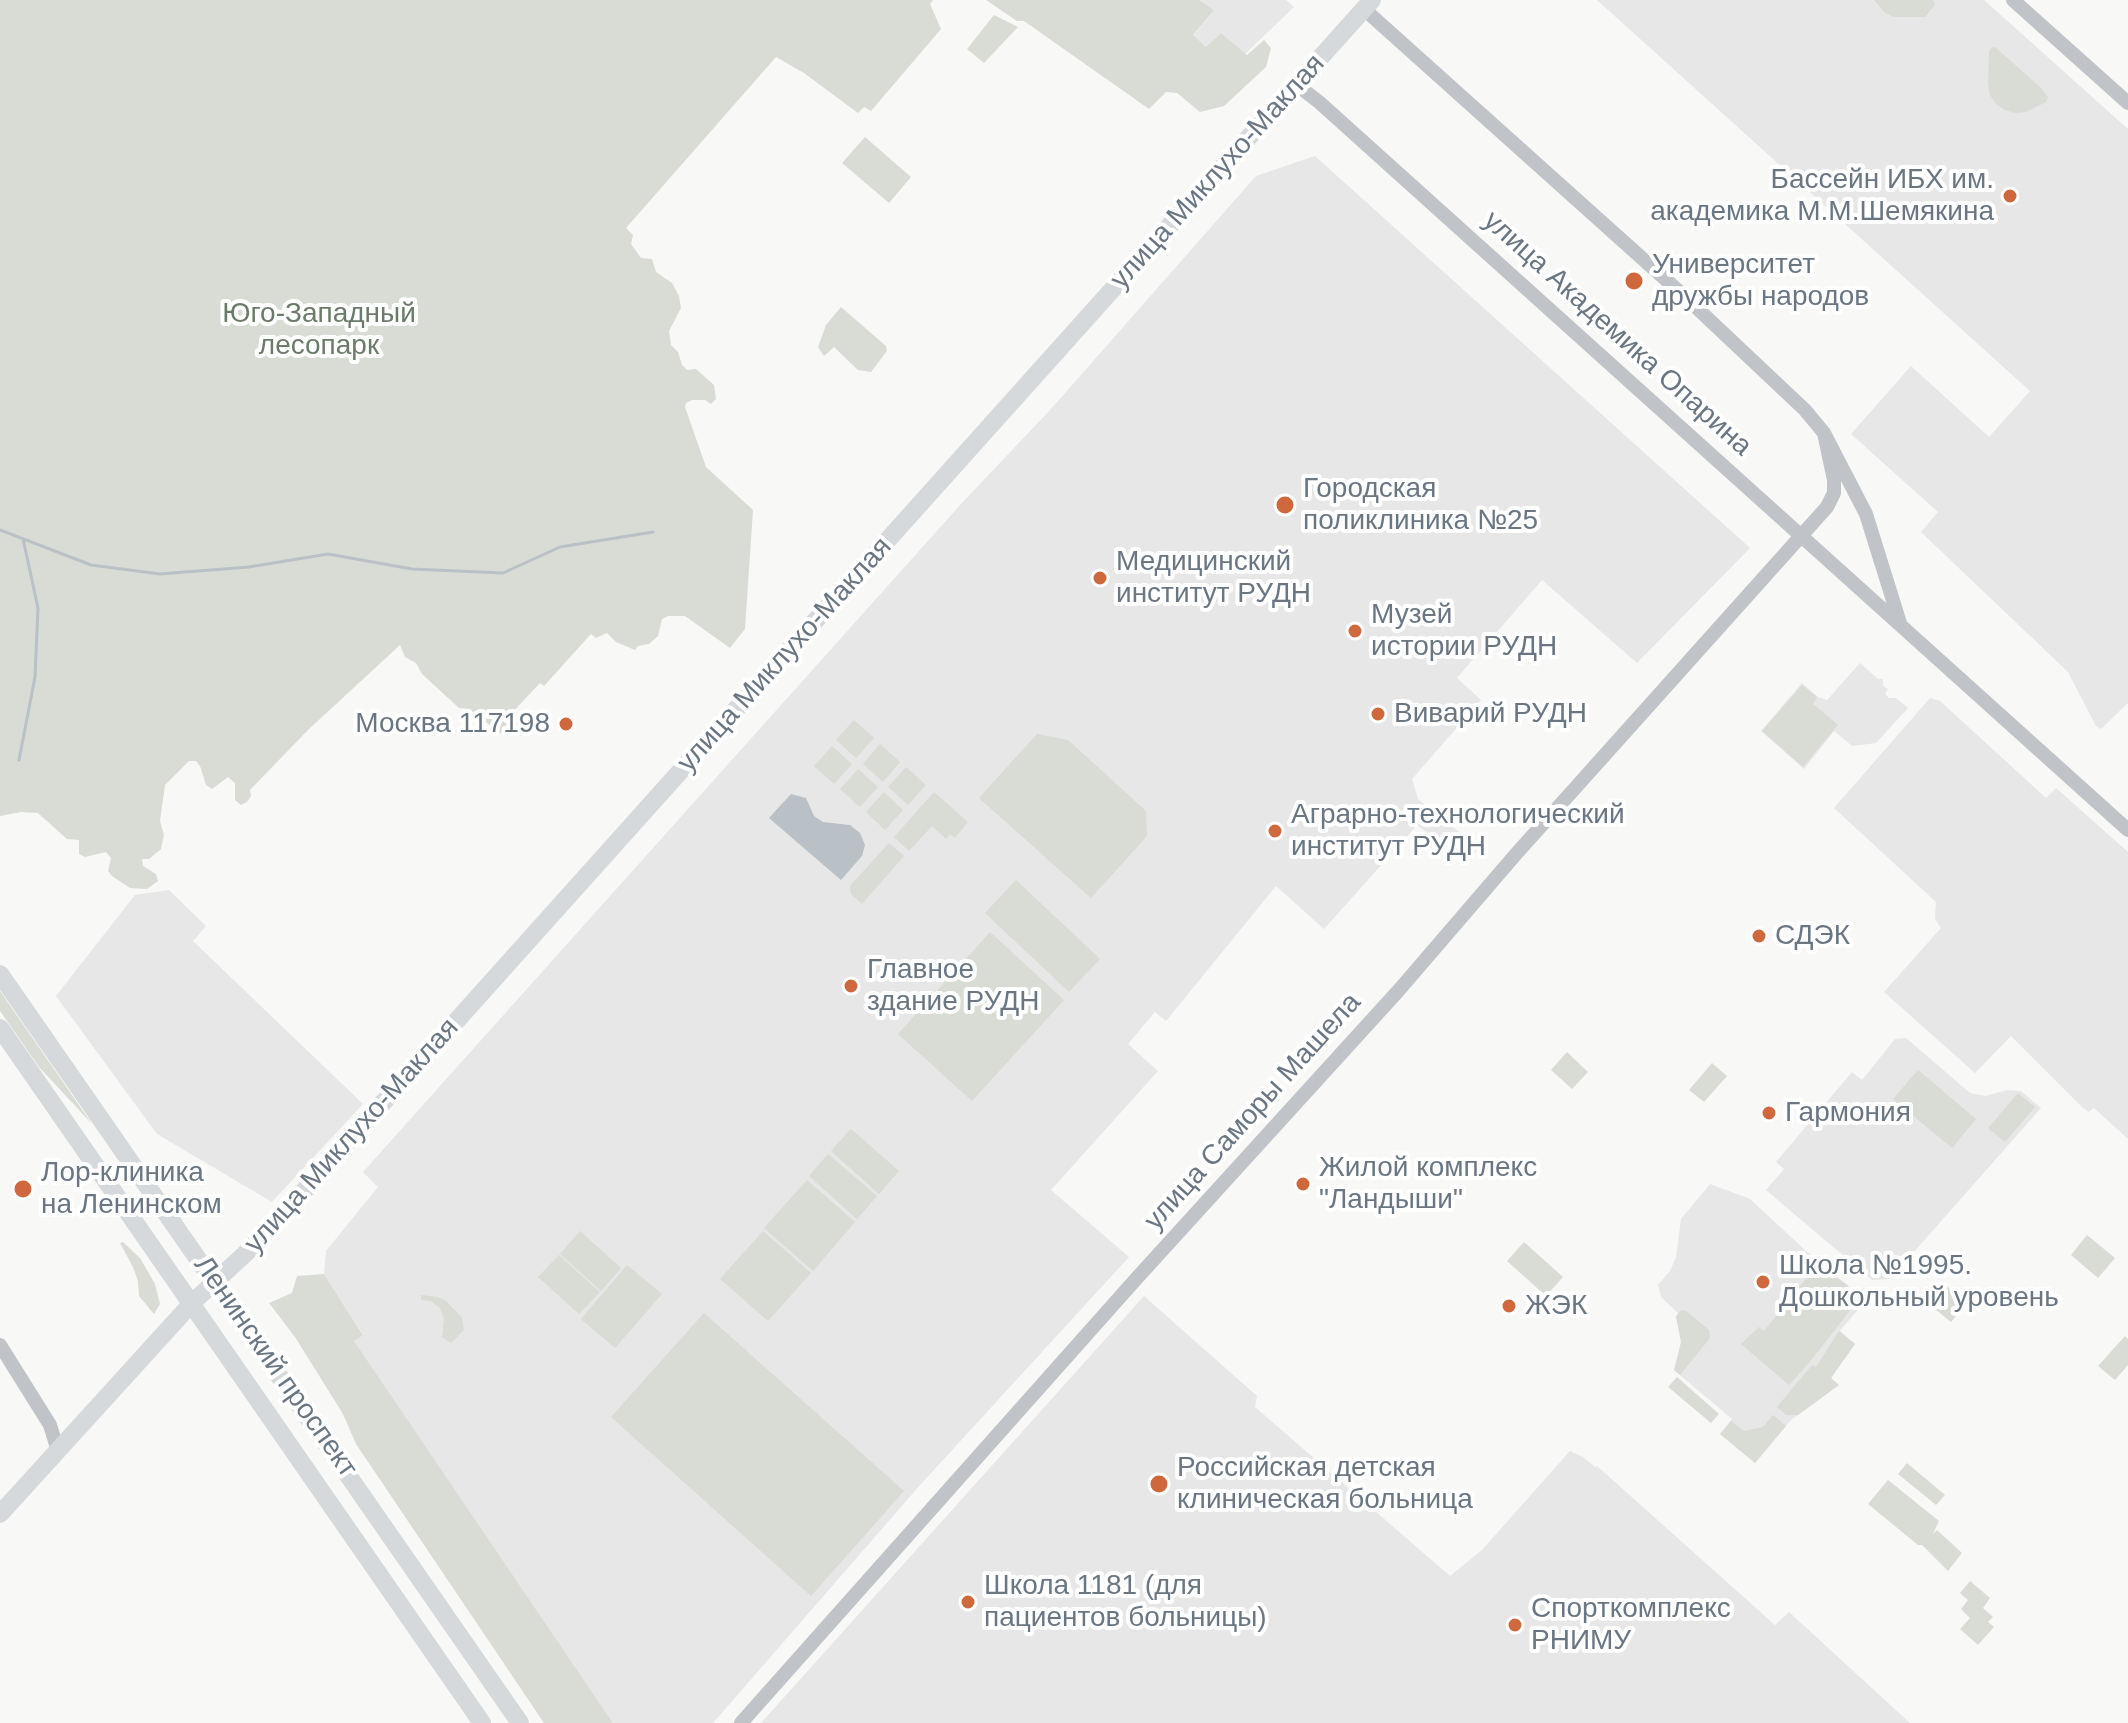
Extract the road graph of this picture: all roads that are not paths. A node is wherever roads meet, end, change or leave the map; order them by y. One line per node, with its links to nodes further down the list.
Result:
1 (2013, 0): 4 (street)
2 (1368, 4): 3 (main road, улица Миклухо-Маклая); 5 (street)
3 (1297, 85): 6 (street, улица Академика Опарина); 11 (main road, улица Миклухо-Маклая)
4 (2128, 103)
5 (1824, 433): 6 (street, улица Саморы Машела); 7 (street)
6 (1802, 535): 7 (street, улица Академика Опарина); 18 (street, улица Саморы Машела)
7 (1900, 624): 8 (street, улица Академика Опарина)
8 (2128, 830)
9 (0, 974): 11 (main road, Ленинский проспект)
10 (0, 1028): 12 (main road, Ленинский проспект)
11 (216, 1281): 12 (main road, улица Миклухо-Маклая); 17 (main road, Ленинский проспект)
12 (192, 1303): 14 (main road, улица Миклухо-Маклая); 16 (main road, Ленинский проспект)
13 (0, 1345): 14 (street)
14 (58, 1451): 15 (main road, улица Миклухо-Маклая)
15 (0, 1514)
16 (482, 1723)
17 (520, 1723)
18 (741, 1723)

